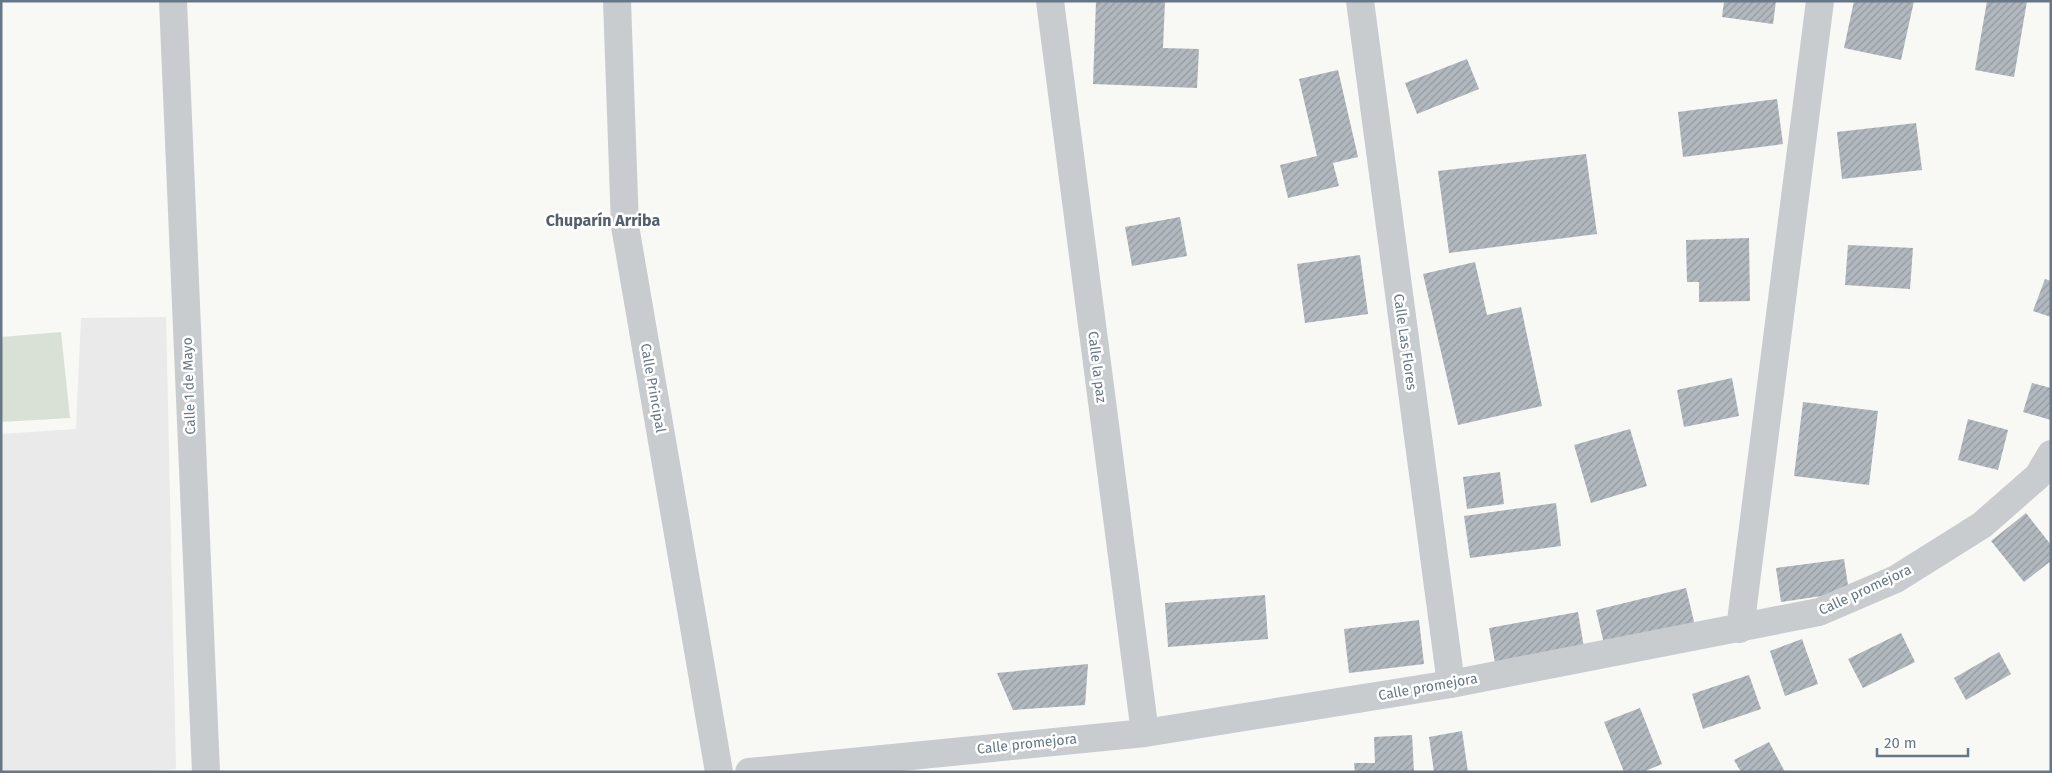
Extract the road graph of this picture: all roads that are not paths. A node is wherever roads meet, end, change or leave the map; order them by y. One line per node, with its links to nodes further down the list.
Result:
1 (173, 1): 10 (street, Calle 1 de Mayo)
2 (617, 1): 11 (street, Calle Principal)
3 (1050, 1): 9 (street, Calle la paz)
4 (1360, 1): 8 (street, Calle Las Flores)
5 (1820, 1): 7 (street)
6 (2051, 454): 7 (street, Calle promejora)
7 (1740, 629): 8 (street, Calle promejora)
8 (1451, 684): 9 (street, Calle promejora)
9 (1145, 733): 12 (street, Calle promejora)
10 (206, 772)
11 (719, 772)
12 (749, 772)

